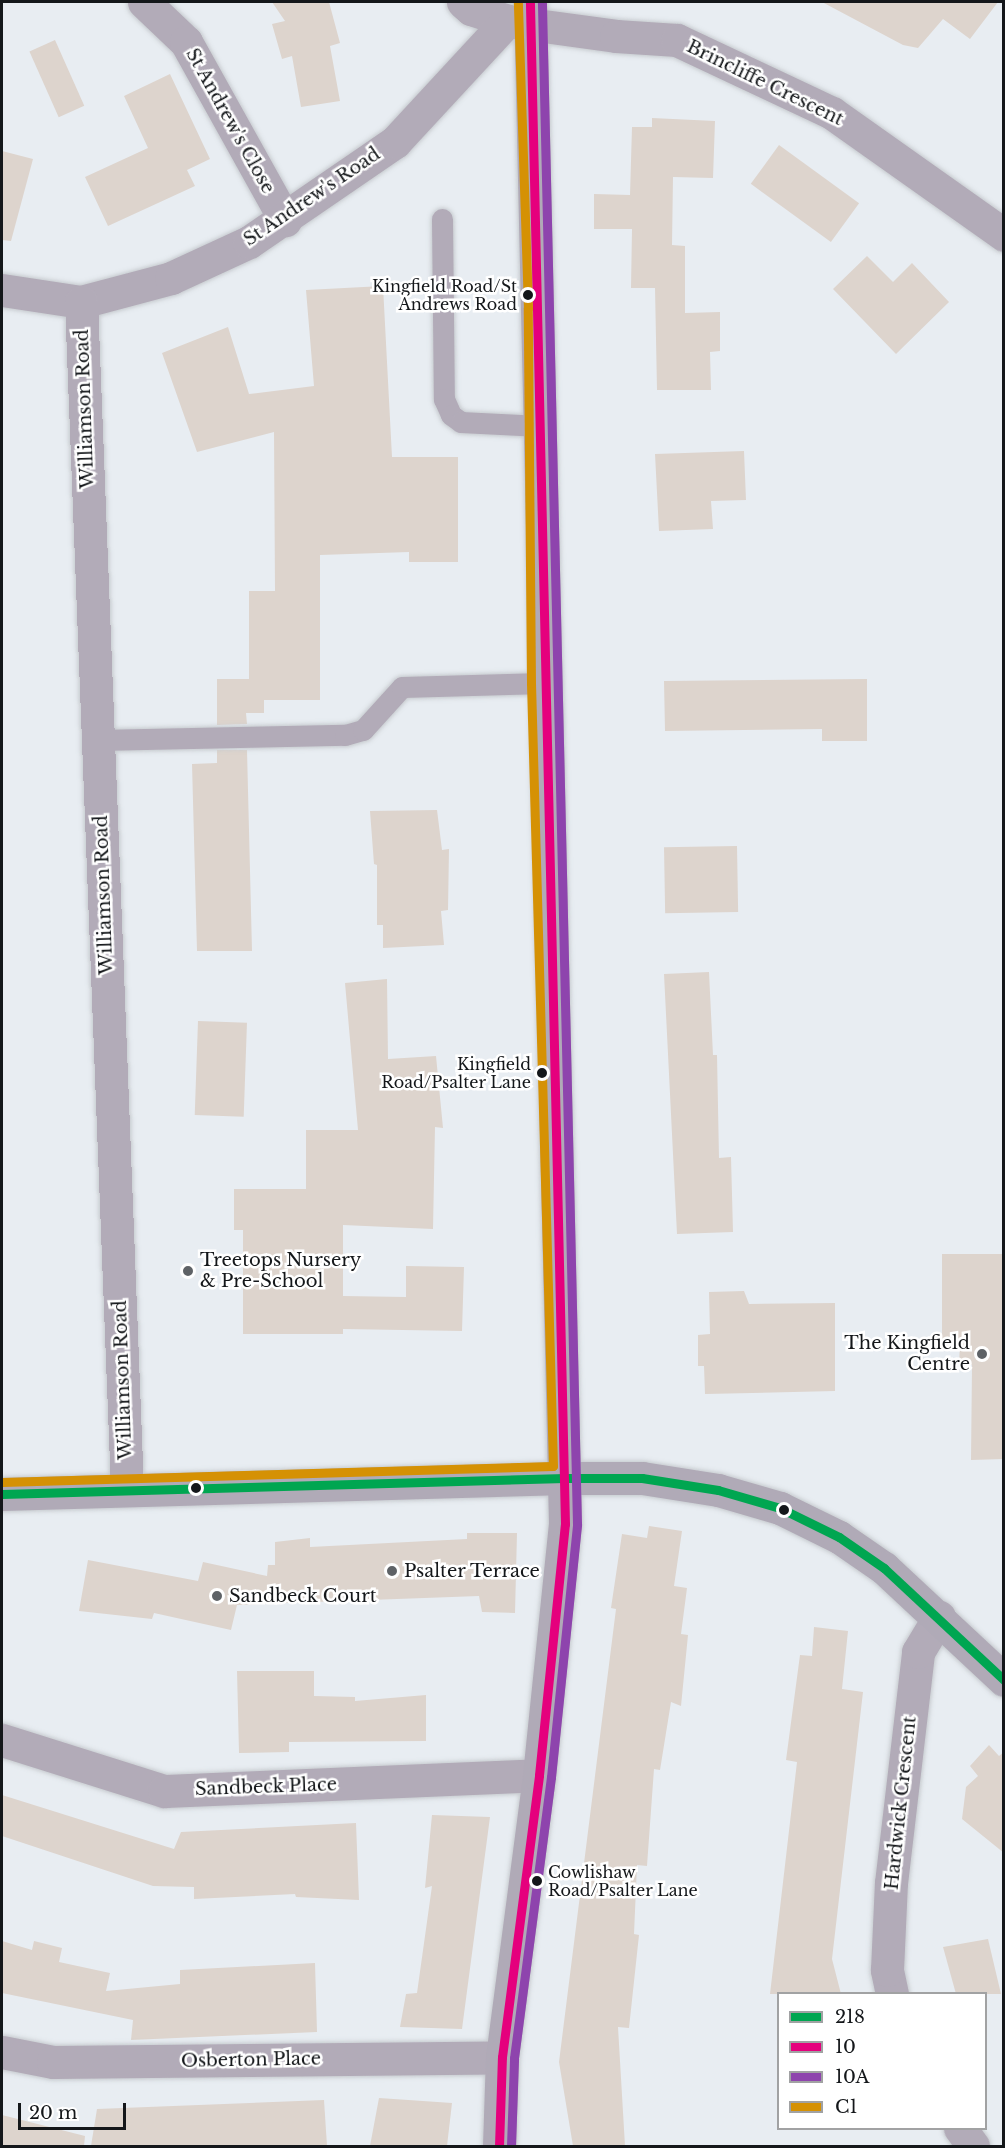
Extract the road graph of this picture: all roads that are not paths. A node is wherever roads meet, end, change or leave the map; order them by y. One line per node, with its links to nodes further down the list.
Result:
1 (144, 2): 5 (street, St Andrew's Close)
2 (463, 2): 3 (street, Brincliffe Crescent)
3 (522, 15): 5 (street, St Andrew's Road); 6 (street, Brincliffe Crescent); 9 (street)
4 (442, 219): 9 (lane)
5 (285, 220): 8 (street, St Andrew's Road)
6 (1004, 235)
7 (2, 290): 8 (street, St Andrew's Road)
8 (81, 302): 11 (street, Williamson Road)
9 (540, 426): 10 (street)
10 (543, 683): 11 (lane); 12 (street)
11 (98, 740): 13 (street, Williamson Road)
12 (565, 1478): 13 (street); 15 (street); 18 (street)
13 (127, 1488): 14 (street)
14 (2, 1494)
15 (939, 1617): 16 (street); 19 (street, Hardwick Crescent)
16 (1004, 1680)
17 (2, 1740): 18 (street, Sandbeck Place)
18 (539, 1775): 21 (street)
19 (892, 1992)
20 (2, 2052): 21 (street, Osberton Place)
21 (502, 2057): 23 (street)
22 (961, 2130): 24 (street)
23 (499, 2146)
24 (973, 2146)

